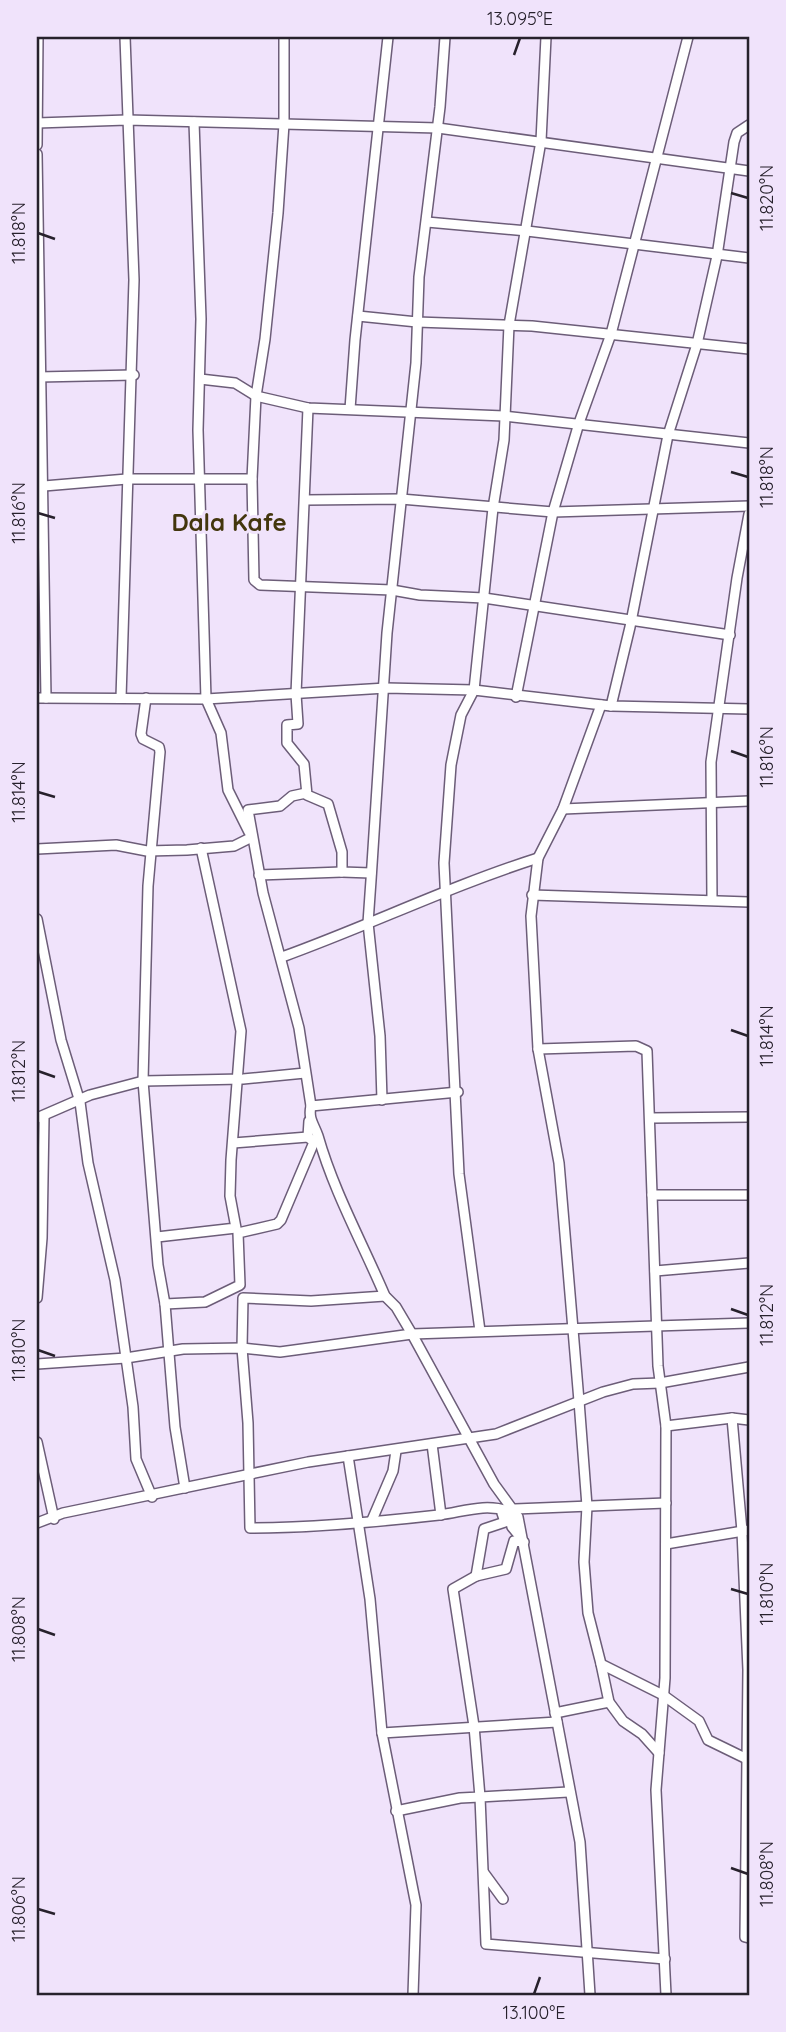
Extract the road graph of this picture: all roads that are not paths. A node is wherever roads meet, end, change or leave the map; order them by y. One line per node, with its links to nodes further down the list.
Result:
1 (38, 37): 10 (street)
2 (125, 37): 8 (street)
3 (284, 37): 11 (street)
4 (388, 37): 13 (street)
5 (445, 37): 14 (street)
6 (546, 37): 15 (street)
7 (688, 37): 18 (street)
8 (127, 120): 9 (street); 10 (street); 32 (street)
9 (194, 122): 11 (street); 34 (street)
10 (37, 123): 16 (street)
11 (284, 124): 13 (street); 35 (street)
12 (749, 125): 19 (street)
13 (379, 126): 14 (street); 26 (street)
14 (438, 128): 15 (street); 21 (street)
15 (541, 141): 18 (street); 22 (street)
16 (37, 145)
17 (37, 153): 33 (street)
18 (657, 159): 19 (street); 23 (street)
19 (729, 169): 20 (street); 24 (street)
20 (749, 170)
21 (427, 222): 22 (street); 27 (street)
22 (527, 231): 23 (street); 28 (street)
23 (635, 244): 24 (street); 29 (street)
24 (718, 256): 25 (street); 30 (street)
25 (749, 258)
26 (358, 316): 27 (street); 37 (street)
27 (417, 322): 28 (street); 38 (street)
28 (509, 325): 29 (street); 39 (street)
29 (611, 334): 30 (street); 40 (street)
30 (697, 344): 31 (street); 41 (street)
31 (749, 349)
32 (134, 375): 33 (street); 43 (street)
33 (39, 377): 46 (street)
34 (200, 379): 35 (street); 45 (street)
35 (256, 396): 36 (street); 44 (street)
36 (308, 408): 37 (street); 47 (street)
37 (350, 409): 38 (street)
38 (410, 411): 39 (street); 48 (street)
39 (504, 416): 40 (street); 50 (street)
40 (579, 422): 41 (street); 52 (street)
41 (668, 435): 42 (street); 51 (street)
42 (749, 443)
43 (127, 479): 45 (street); 46 (street); 66 (street)
44 (252, 479): 45 (street); 55 (street)
45 (199, 480): 68 (street)
46 (44, 486): 54 (street)
47 (306, 499): 48 (street); 55 (street)
48 (401, 499): 50 (street); 56 (street)
49 (749, 506): 51 (street)
50 (493, 508): 52 (street); 57 (street)
51 (652, 508): 52 (street); 59 (street)
52 (553, 512): 58 (street)
53 (749, 514): 60 (street)
54 (41, 541): 65 (street)
55 (300, 586): 56 (street); 63 (street)
56 (392, 590): 57 (street); 61 (street)
57 (484, 598): 58 (street); 62 (street)
58 (533, 605): 59 (street); 64 (street)
59 (631, 622): 60 (street); 69 (street)
60 (730, 635): 70 (street)
61 (386, 688): 62 (street); 63 (street); 82 (street)
62 (474, 690): 64 (street); 84 (street)
63 (296, 694): 68 (street); 72 (street)
64 (516, 697): 69 (street)
65 (41, 698): 66 (street)
66 (121, 698): 67 (street)
67 (145, 698): 68 (street); 79 (street)
68 (206, 699): 76 (street)
69 (606, 705): 70 (street); 75 (street)
70 (718, 706): 71 (street); 74 (street)
71 (749, 709)
72 (306, 793): 76 (street); 81 (street)
73 (749, 801): 74 (street)
74 (713, 802): 75 (street); 86 (street)
75 (563, 809): 80 (street)
76 (252, 837): 77 (street); 83 (street)
77 (201, 848): 79 (street); 93 (street)
78 (37, 849): 79 (street)
79 (152, 850): 94 (street)
80 (538, 858): 84 (street); 85 (street)
81 (342, 872): 82 (street); 83 (street)
82 (371, 873): 89 (street)
83 (259, 875): 90 (street)
84 (446, 890): 89 (street); 95 (street)
85 (532, 895): 86 (street); 91 (street)
86 (712, 900): 87 (street)
87 (749, 901)
88 (37, 919): 97 (street)
89 (368, 923): 90 (street); 96 (street)
90 (282, 957): 92 (street)
91 (538, 1049): 101 (street); 117 (street)
92 (304, 1073): 93 (street); 98 (street)
93 (238, 1077): 94 (street); 104 (street)
94 (144, 1081): 97 (street); 108 (street)
95 (458, 1092): 96 (street); 118 (street)
96 (382, 1100): 98 (street)
97 (80, 1102): 99 (street); 122 (street)
98 (310, 1106): 100 (street)
99 (40, 1117): 113 (street)
100 (309, 1117): 103 (street); 112 (street)
101 (650, 1118): 102 (street); 105 (street)
102 (749, 1118)
103 (308, 1137): 104 (street); 111 (street)
104 (233, 1143): 107 (street)
105 (652, 1195): 106 (street); 110 (street)
106 (749, 1195)
107 (236, 1228): 108 (street); 111 (street)
108 (157, 1237): 114 (street)
109 (749, 1263): 110 (street)
110 (654, 1270): 116 (street)
111 (240, 1285): 114 (street)
112 (385, 1296): 119 (street); 120 (street)
113 (37, 1298)
114 (165, 1304): 121 (street)
115 (749, 1323): 116 (street)
116 (657, 1326): 117 (street); 125 (street)
117 (572, 1327): 118 (street); 126 (street)
118 (480, 1331): 119 (street)
119 (412, 1334): 120 (street); 130 (street)
120 (242, 1348): 121 (street); 135 (street)
121 (167, 1351): 122 (street); 136 (street)
122 (126, 1359): 123 (street); 137 (street)
123 (37, 1364)
124 (749, 1367): 125 (street)
125 (660, 1383): 126 (street); 129 (street)
126 (579, 1401): 130 (street); 139 (street)
127 (732, 1418): 128 (street); 129 (street); 147 (street)
128 (749, 1420)
129 (666, 1426): 138 (street)
130 (466, 1437): 132 (street); 141 (street)
131 (37, 1442): 143 (street)
132 (432, 1444): 133 (street); 142 (street)
133 (396, 1451): 134 (street); 144 (street)
134 (348, 1456): 135 (street); 145 (street)
135 (247, 1475): 136 (street); 145 (street)
136 (185, 1488): 137 (street)
137 (152, 1497): 143 (street)
138 (666, 1503): 139 (street); 149 (street)
139 (587, 1506): 141 (street); 151 (street)
140 (499, 1508): 142 (street); 148 (street); 150 (street)
141 (515, 1509): 148 (street)
142 (440, 1515): 144 (street)
143 (54, 1519): 146 (street)
144 (372, 1520): 145 (street)
145 (360, 1522): 156 (street)
146 (37, 1524)
147 (746, 1530): 149 (street); 158 (street)
148 (524, 1542): 150 (street); 154 (street)
149 (666, 1544): 152 (street)
150 (476, 1576): 155 (street)
151 (601, 1664): 152 (street); 153 (street)
152 (663, 1695): 157 (street); 158 (street)
153 (609, 1702): 154 (street); 157 (street)
154 (556, 1717): 155 (street); 159 (street)
155 (474, 1726): 156 (street); 160 (street)
156 (382, 1733): 161 (street)
157 (659, 1753): 166 (street)
158 (747, 1759): 164 (street)
159 (568, 1792): 160 (street); 165 (street)
160 (480, 1797): 161 (street); 162 (street)
161 (396, 1811): 167 (street)
162 (484, 1874): 163 (street); 165 (street)
163 (503, 1899)
164 (749, 1938)
165 (588, 1953): 166 (street); 168 (street)
166 (665, 1959): 169 (street)
167 (413, 1995)
168 (590, 1995)
169 (666, 1995)

